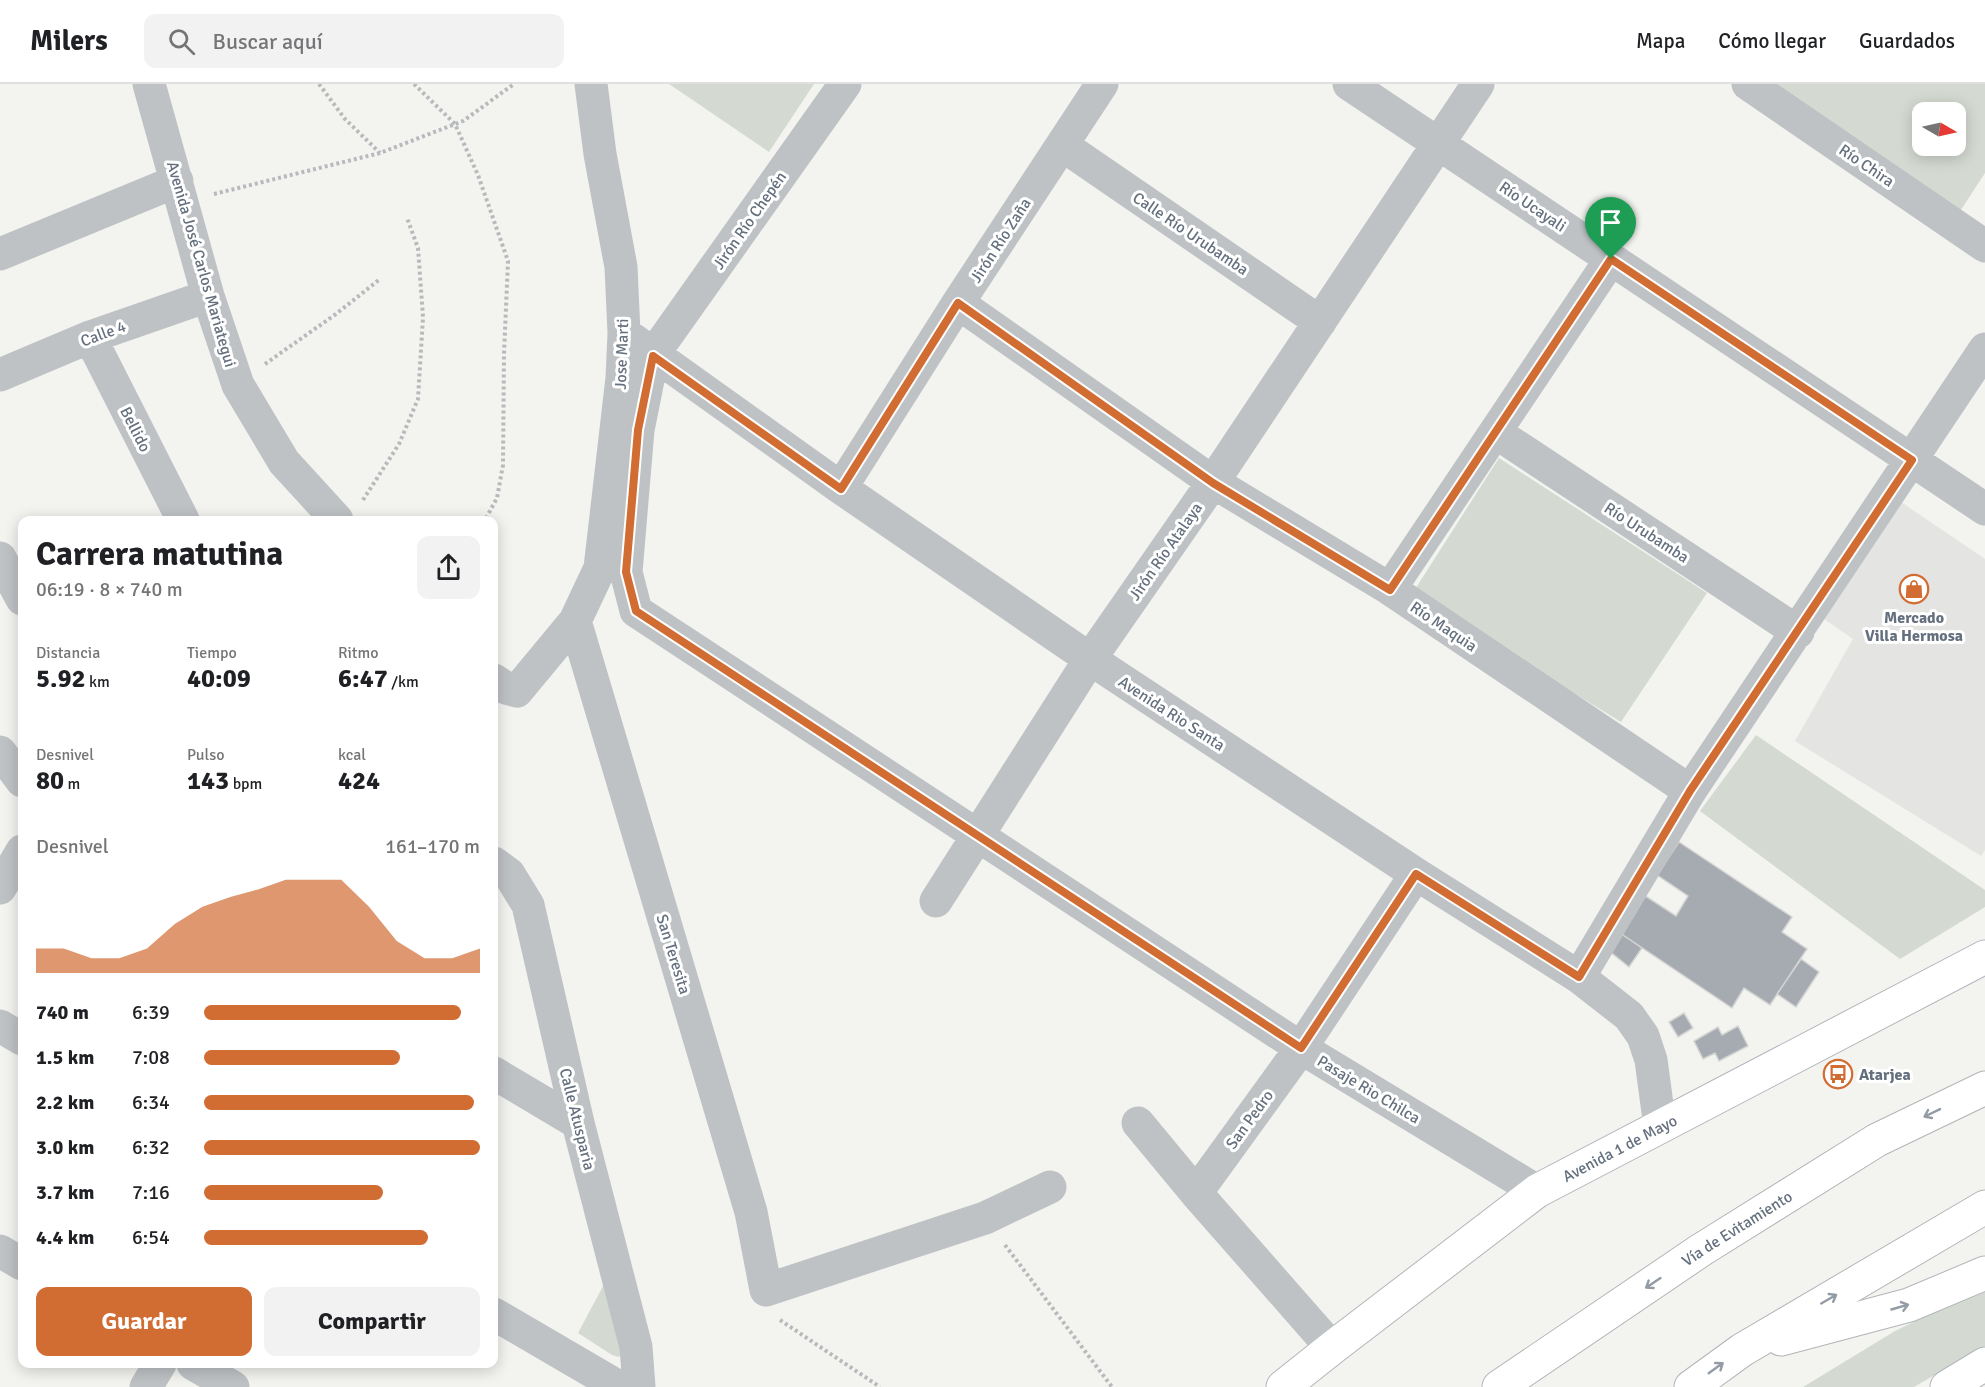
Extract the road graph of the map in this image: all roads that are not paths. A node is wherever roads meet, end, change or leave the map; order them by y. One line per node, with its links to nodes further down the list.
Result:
1 (149, 84): 10 (street, Avenida José Carlos Mariategui)
2 (591, 84): 17 (street, Jose Marti)
3 (845, 84): 20 (street, Jirón Río Chepén)
4 (1102, 84): 9 (street, Jirón Río Zaña)
5 (1349, 84): 8 (street, Río Ucayali)
6 (1478, 84): 8 (street, Jirón Río Atalaya)
7 (1748, 84): 11 (street, Río Chira)
8 (1438, 144): 13 (street, Río Ucayali); 16 (street, Jirón Río Atalaya)
9 (1062, 145): 15 (street, Jirón Río Zaña); 16 (street, Calle Río Urubamba)
10 (180, 192): 12 (street); 14 (street, Avenida José Carlos Mariategui)
11 (1985, 246)
12 (0, 254)
13 (1611, 259): 22 (street); 23 (street, Río Ucayali)
14 (208, 296): 18 (street, Calle 4); 27 (street, Avenida José Carlos Mariategui)
15 (958, 303): 24 (street, Río Maquia); 25 (street, Jirón Río Zaña)
16 (1320, 322): 24 (street, Jirón Río Atalaya)
17 (624, 333): 20 (street, Avenida Rio Santa); 32 (street, Jose Marti)
18 (90, 337): 21 (street, Calle 4); 28 (street, Bellido)
19 (1985, 350): 23 (street)
20 (653, 356): 25 (street, Avenida Rio Santa); 39 (street, Pasaje Rio Chilca)
21 (0, 375)
22 (1496, 432): 30 (street); 33 (street, Río Urubamba)
23 (1912, 460): 26 (street, Río Ucayali); 33 (street)
24 (1213, 483): 30 (street, Río Maquia); 34 (street, Jirón Río Atalaya)
25 (841, 489): 34 (street, Avenida Rio Santa)
26 (1985, 509)
27 (349, 512)
28 (181, 516)
29 (0, 558): 31 (street)
30 (1390, 590): 38 (street, Río Maquia)
31 (18, 592)
32 (575, 621): 35 (street); 55 (street, San Teresita)
33 (1798, 632): 38 (street)
34 (1090, 659): 39 (street, Jirón Río Atalaya); 42 (street, Avenida Rio Santa)
35 (498, 683)
36 (0, 752): 37 (street)
37 (18, 776)
38 (1690, 791): 46 (street)
39 (977, 836): 44 (street, Jirón Río Atalaya); 49 (street, Pasaje Rio Chilca)
40 (18, 858): 43 (street)
41 (498, 866): 52 (street, Calle Atusparia)
42 (1416, 874): 46 (street, Avenida Rio Santa); 49 (street, San Pedro)
43 (0, 888)
44 (936, 901)
45 (1985, 957): 54 (main road, Avenida 1 de Mayo)
46 (1579, 977): 54 (street, Avenida Rio Santa)
47 (0, 1026): 48 (street)
48 (18, 1037)
49 (1301, 1048): 56 (street, Pasaje Rio Chilca); 57 (street, San Pedro)
50 (498, 1075): 52 (street)
51 (1985, 1088): 73 (main road, Vía de Evitamiento, one-way to 73)
52 (578, 1123): 71 (street, Calle Atusparia)
53 (1138, 1123): 57 (street)
54 (1660, 1127): 56 (main road, Avenida 1 de Mayo)
55 (1050, 1187)
56 (1537, 1191): 63 (main road, Avenida 1 de Mayo)
57 (1196, 1194): 63 (street)
58 (1985, 1207): 64 (main road, one-way to 58)
59 (0, 1251): 60 (street)
60 (18, 1262)
61 (1985, 1274): 64 (main road, one-way to 61)
62 (498, 1316): 70 (street)
63 (1332, 1347): 72 (main road, Avenida 1 de Mayo)
64 (1742, 1350): 74 (main road, one-way to 64)
65 (1985, 1364): 75 (main road)
66 (158, 1368): 68 (street)
67 (200, 1368): 69 (street)
68 (146, 1387)
69 (233, 1387)
70 (619, 1387)
71 (639, 1387)
72 (1283, 1387)
73 (1499, 1387)
74 (1691, 1387)
75 (1947, 1387)

